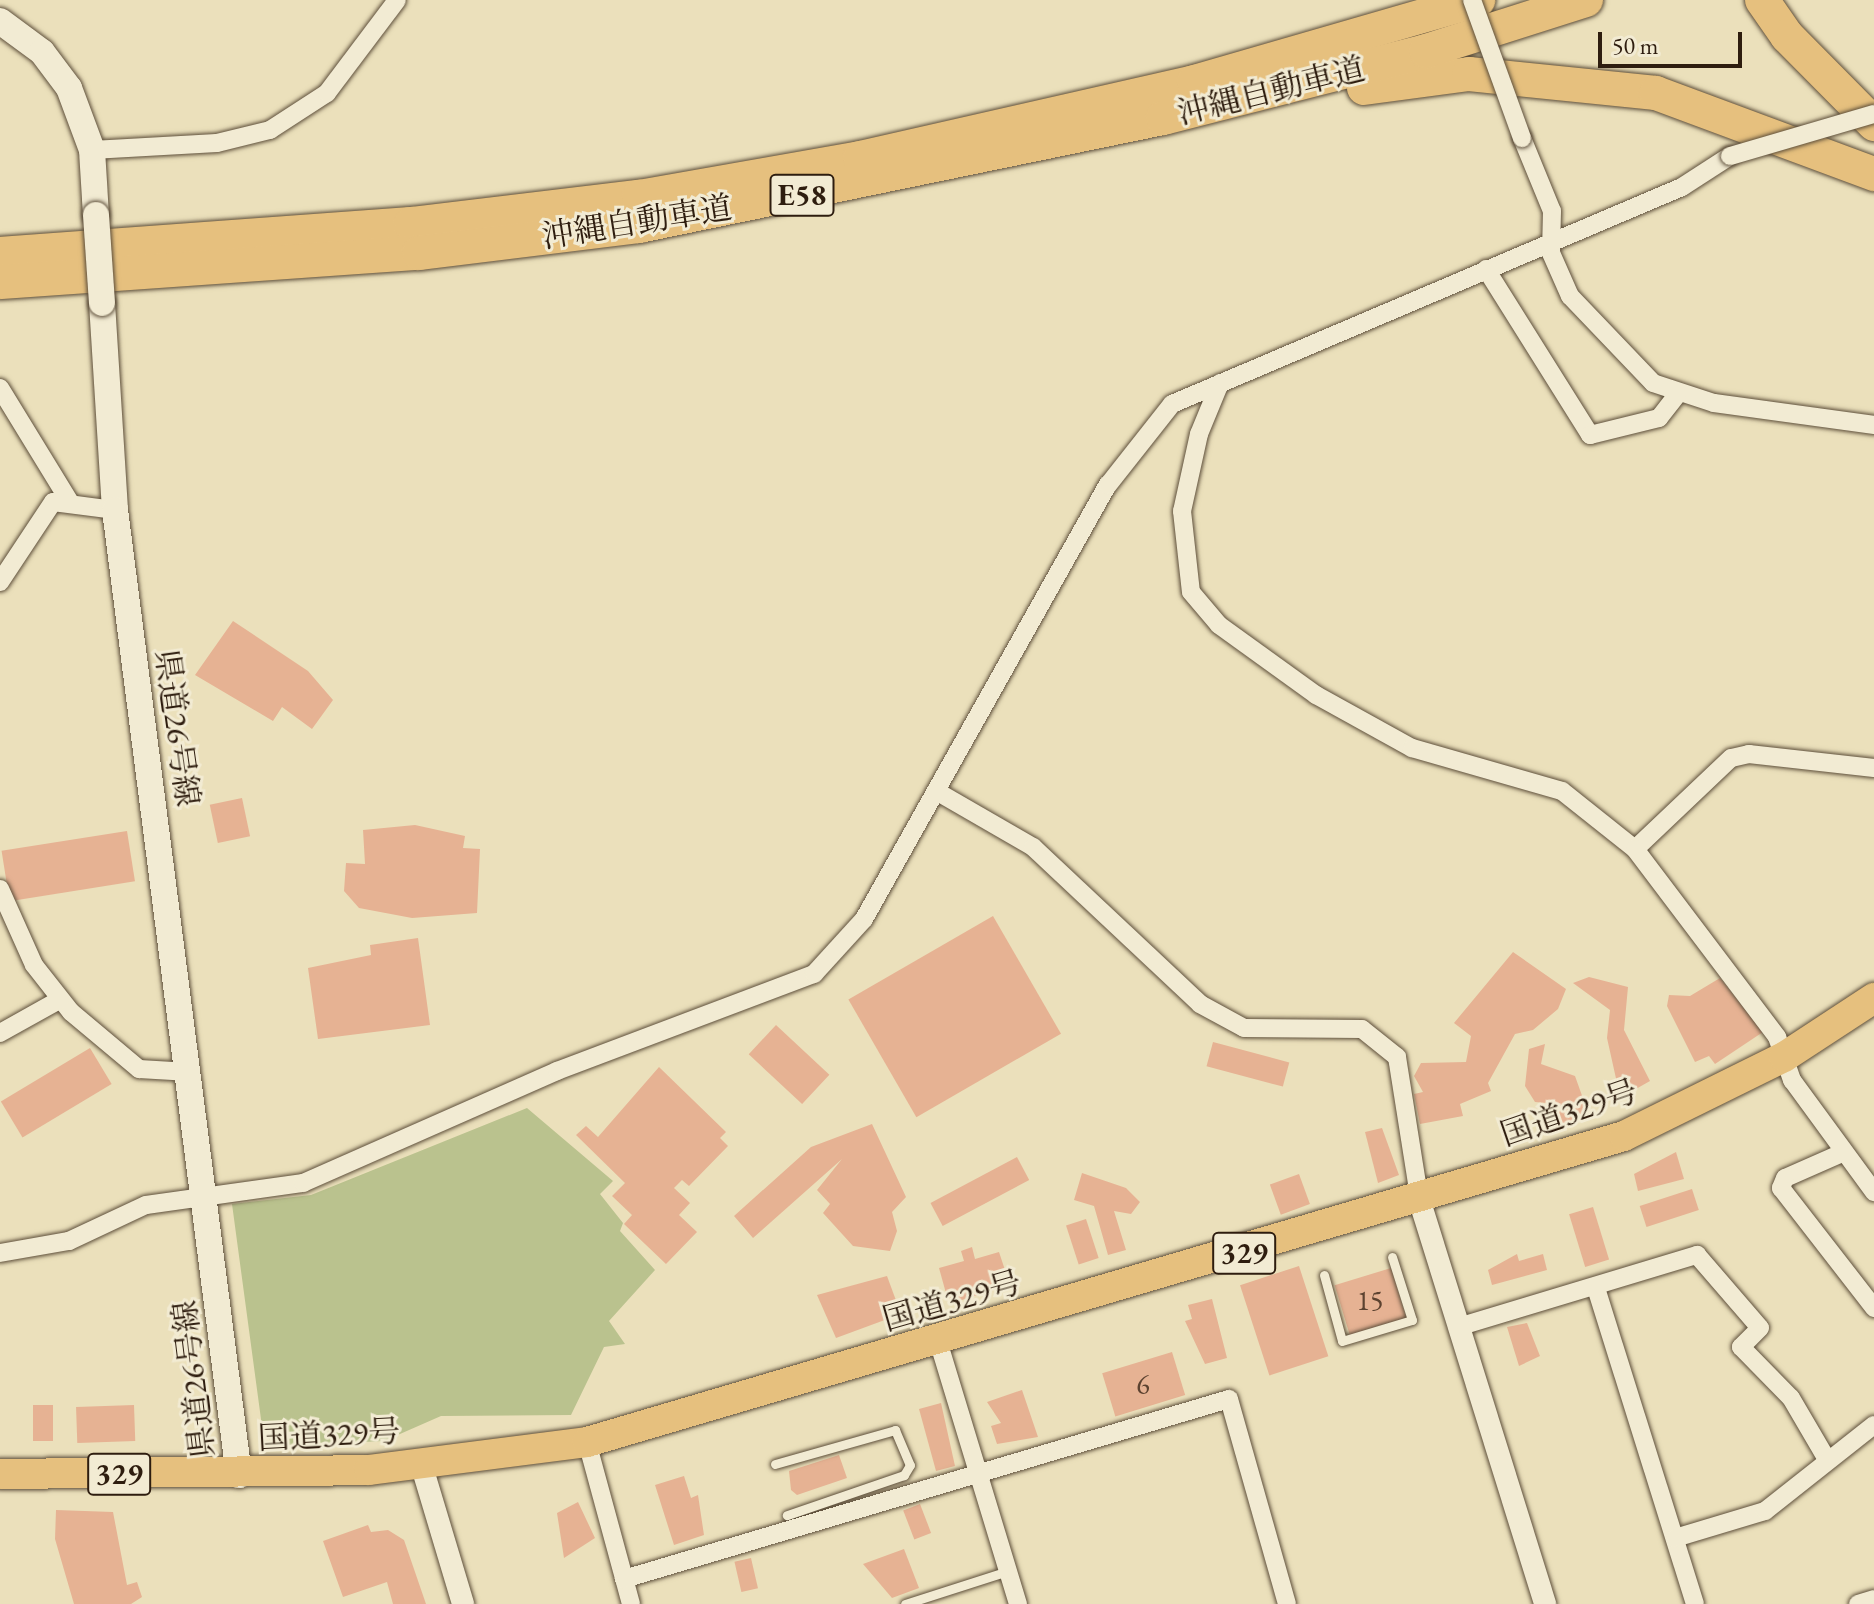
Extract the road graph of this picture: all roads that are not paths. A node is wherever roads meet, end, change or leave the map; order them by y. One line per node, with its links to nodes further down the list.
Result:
1 (397, 0): 12 (street)
2 (1472, 0): 14 (street, bridge)
3 (1478, 0): 15 (highway, 沖縄自動車道 / E58)
4 (1586, 0): 10 (highway, 沖縄自動車道 / E58)
5 (1762, 0): 11 (highway)
6 (1787, 0): 8 (highway)
7 (0, 21): 12 (main road, 県道26号線)
8 (1874, 98)
9 (1874, 114): 14 (street, bridge)
10 (1163, 118): 13 (highway); 17 (highway, 沖縄自動車道 / E58)
11 (1874, 124)
12 (92, 150): 23 (main road, 県道26号線, bridge)
13 (1874, 174)
14 (1554, 240): 16 (street); 20 (street)
15 (0, 254)
16 (1486, 269): 18 (street); 20 (street)
17 (0, 282)
18 (1220, 383): 26 (street); 27 (street)
19 (0, 388): 22 (street)
20 (1677, 395): 21 (street)
21 (1874, 425)
22 (71, 504): 23 (street); 24 (street)
23 (115, 510): 33 (main road, 県道26号線)
24 (0, 582)
25 (1874, 768): 27 (street)
26 (936, 791): 36 (street); 37 (street)
27 (1635, 849): 32 (street)
28 (0, 889): 30 (street)
29 (1874, 998): 32 (highway, 国道329号 / 329)
30 (59, 1000): 31 (street); 33 (street)
31 (0, 1033)
32 (1784, 1057): 34 (street); 37 (highway, 国道329号 / 329)
33 (190, 1072): 36 (main road, 県道26号線)
34 (1842, 1153): 35 (street); 42 (street)
35 (1874, 1192)
36 (206, 1196): 38 (street); 52 (main road, 県道26号線)
37 (1420, 1202): 43 (street); 44 (highway, 国道329号 / 329)
38 (0, 1253)
39 (1392, 1257): 40 (lane)
40 (1324, 1275)
41 (1596, 1288): 43 (street); 47 (street); 54 (street)
42 (1874, 1308)
43 (1458, 1327): 63 (street)
44 (939, 1344): 46 (highway, 国道329号 / 329); 50 (street)
45 (1874, 1425): 47 (street)
46 (587, 1442): 49 (highway, 国道329号 / 329); 56 (street)
47 (1826, 1458): 54 (street)
48 (775, 1464): 53 (lane)
49 (422, 1467): 52 (highway, 国道329号 / 329); 58 (street)
50 (978, 1469): 55 (street); 56 (street); 62 (street)
51 (0, 1474): 52 (highway, 国道329号 / 329)
52 (239, 1475)
53 (787, 1515)
54 (1675, 1538): 64 (street)
55 (1008, 1571): 60 (lane); 61 (street)
56 (624, 1579): 59 (street)
57 (1874, 1599): 65 (street)
58 (463, 1604)
59 (631, 1604)
60 (905, 1604)
61 (1018, 1604)
62 (1287, 1604)
63 (1545, 1604)
64 (1695, 1604)
65 (1858, 1604)

